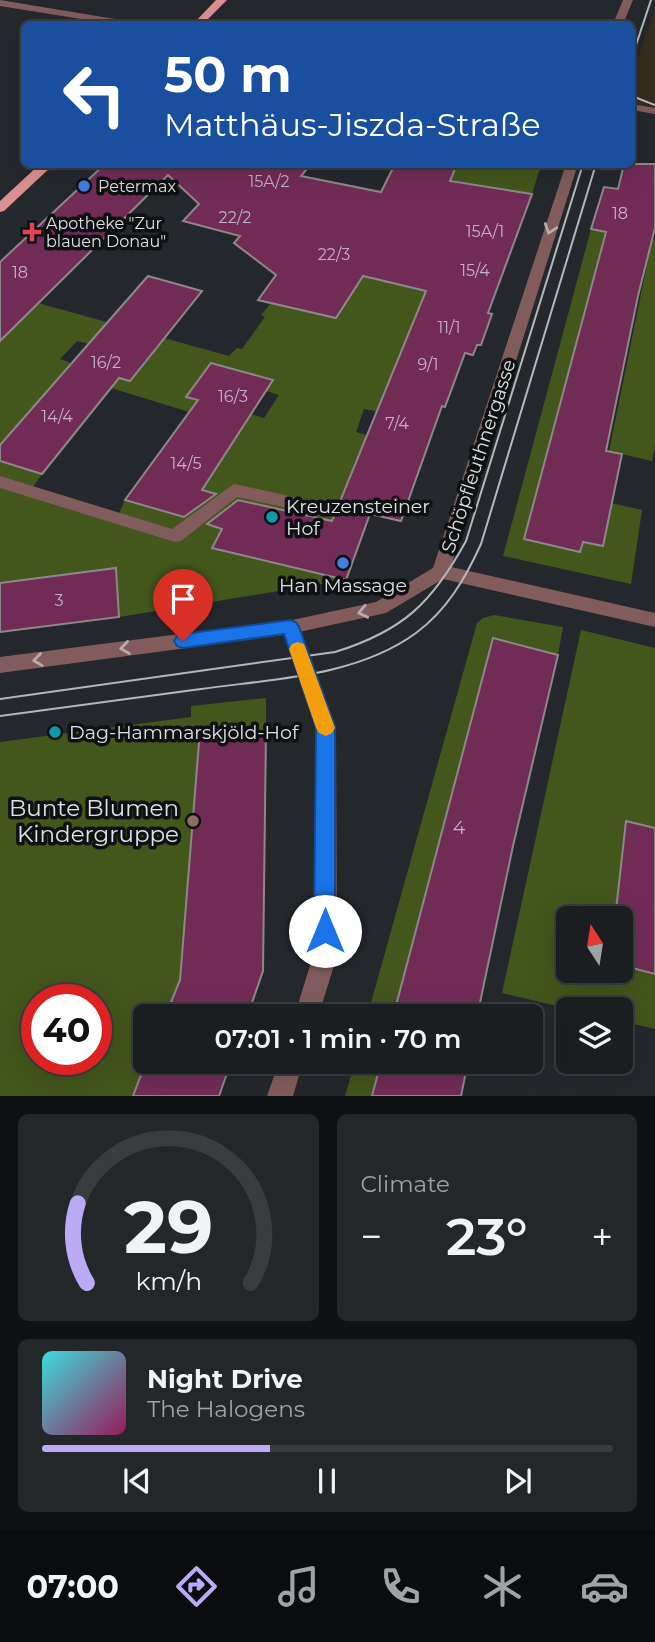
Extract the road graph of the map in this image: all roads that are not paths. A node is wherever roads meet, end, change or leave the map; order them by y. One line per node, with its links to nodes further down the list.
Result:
1 (222, 0): 5 (main road)
2 (628, 0): 6 (street)
3 (0, 3): 4 (street)
4 (109, 21)
5 (201, 21)
6 (619, 21)
7 (635, 108): 8 (street)
8 (655, 111)
9 (44, 168): 11 (main road)
10 (571, 168): 14 (street, Schöpfleuthnergasse, one-way to 14)
11 (0, 208)
12 (0, 482): 13 (street)
13 (321, 509)
14 (441, 572): 15 (street); 16 (street, Schöpfleuthnergasse, one-way to 16)
15 (648, 618)
16 (290, 627): 17 (street, Schöpfleuthnergasse, one-way to 17); 18 (street)
17 (0, 665)
18 (310, 1004)
19 (287, 1074): 20 (street)
20 (280, 1096)

